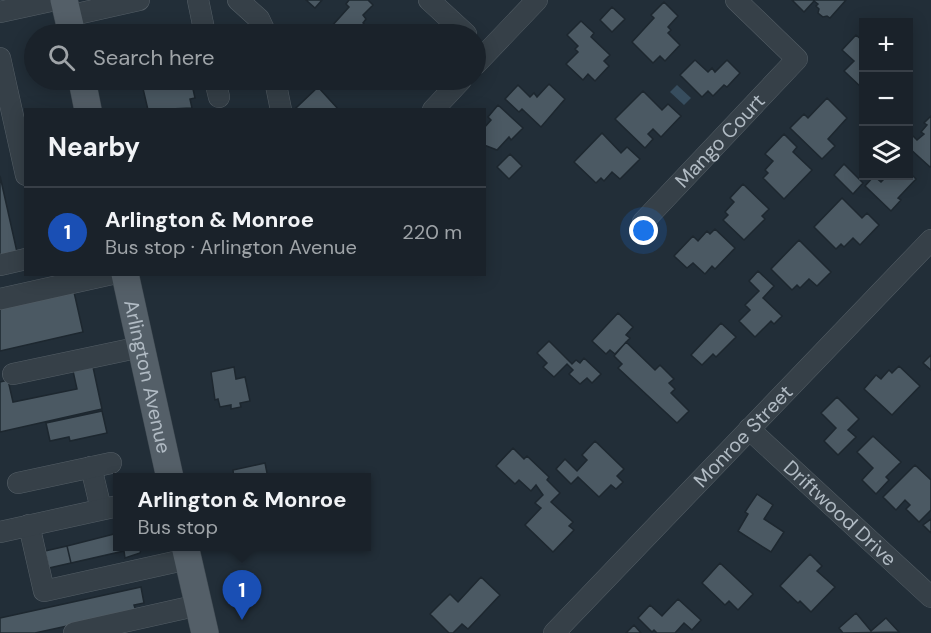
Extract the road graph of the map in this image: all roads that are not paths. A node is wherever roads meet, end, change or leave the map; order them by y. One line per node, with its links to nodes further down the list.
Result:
1 (139, 0): 8 (street)
2 (198, 0): 9 (street)
3 (238, 0): 10 (street)
4 (429, 0): 11 (street)
5 (537, 0): 12 (street)
6 (736, 0): 22 (street, Mango Court)
7 (0, 12): 8 (street)
8 (65, 13)
9 (203, 24)
10 (261, 24)
11 (455, 24)
12 (486, 47)
13 (0, 58): 20 (street)
14 (84, 90): 17 (main road)
15 (278, 90): 18 (street)
16 (452, 90): 19 (street)
17 (88, 108)
18 (281, 108)
19 (435, 108)
20 (21, 134): 21 (street)
21 (24, 158)
22 (643, 222)
23 (931, 240): 31 (street, Monroe Street)
24 (24, 259): 25 (street)
25 (0, 265)
26 (102, 276): 28 (street)
27 (125, 276): 29 (main road, Arlington Avenue)
28 (0, 299)
29 (141, 347): 30 (street); 32 (main road, Arlington Avenue)
30 (14, 374)
31 (749, 429): 38 (street, Driftwood Drive); 42 (street, Monroe Street)
32 (169, 473)
33 (18, 483): 34 (street)
34 (109, 508): 35 (street)
35 (29, 525): 36 (street); 37 (street)
36 (0, 531)
37 (187, 553): 39 (main road)
38 (931, 597)
39 (199, 605): 40 (street); 41 (main road)
40 (74, 633)
41 (205, 633)
42 (554, 633)

